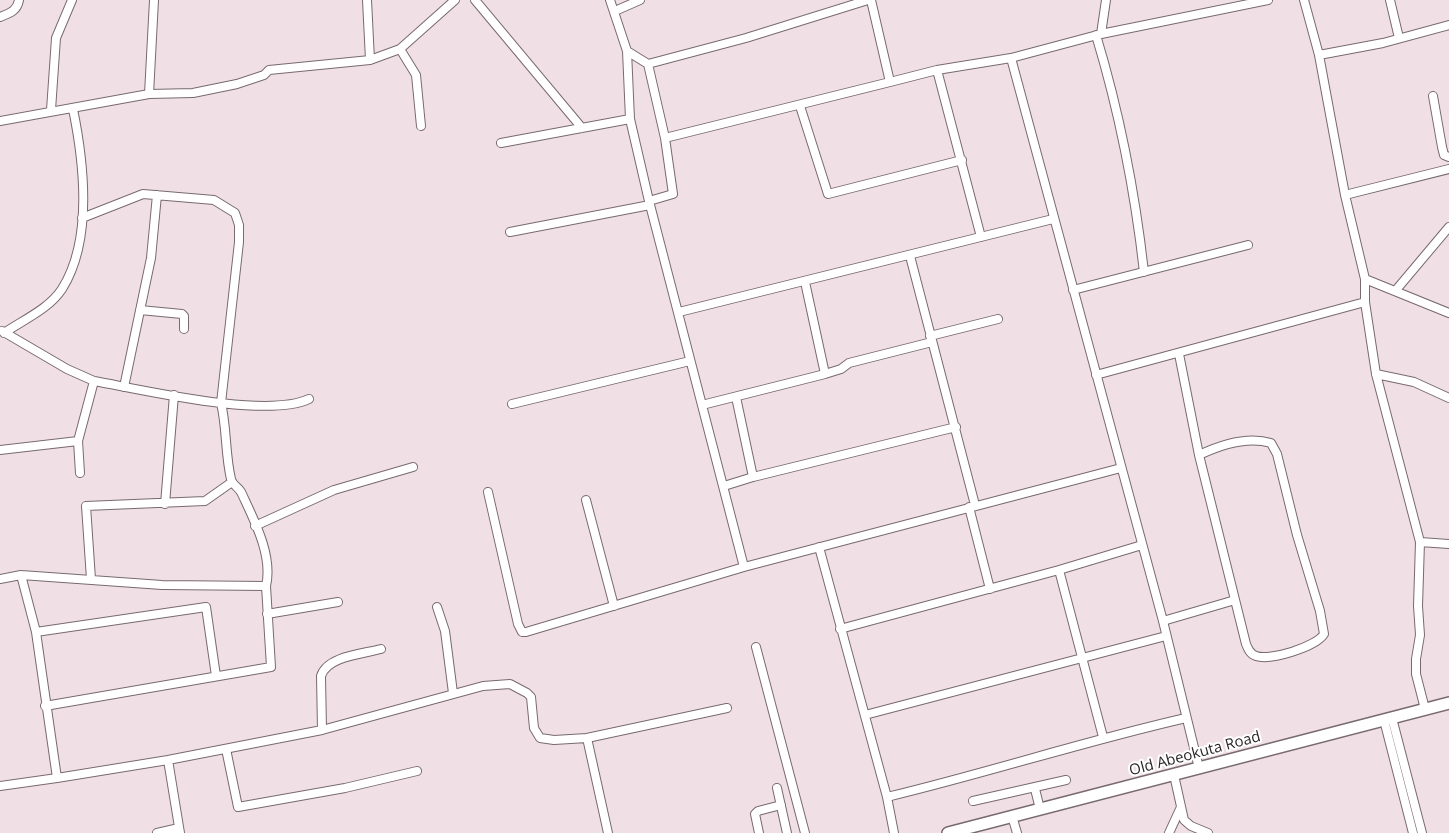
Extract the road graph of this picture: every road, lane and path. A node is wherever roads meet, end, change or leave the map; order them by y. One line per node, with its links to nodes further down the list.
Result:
1 (19, 0): 15 (street)
2 (72, 0): 31 (street)
3 (154, 0): 27 (street)
4 (367, 0): 23 (street)
5 (455, 0): 19 (street)
6 (475, 0): 35 (street)
7 (610, 0): 14 (street)
8 (640, 0): 14 (street)
9 (869, 0): 24 (street); 26 (street)
10 (1106, 0): 17 (street)
11 (1268, 0): 17 (street)
12 (1304, 0): 21 (street)
13 (1390, 0): 18 (street)
14 (615, 11): 20 (street)
15 (0, 17)
16 (1449, 25): 18 (street)
17 (1099, 34): 22 (street); 51 (street)
18 (1399, 38): 21 (street)
19 (400, 49): 23 (street); 34 (street)
20 (627, 51): 24 (street); 32 (street)
21 (1319, 55): 42 (street)
22 (1011, 58): 25 (street); 45 (street)
23 (370, 60): 27 (street)
24 (648, 64): 36 (street)
25 (938, 70): 26 (street); 39 (street)
26 (890, 82): 29 (street)
27 (149, 94): 30 (street)
28 (1433, 96): 38 (street)
29 (800, 106): 36 (street); 39 (street)
30 (73, 109): 31 (street); 44 (street)
31 (51, 110): 33 (street)
32 (630, 119): 35 (street); 43 (street)
33 (0, 121)
34 (422, 126)
35 (582, 128): 37 (street)
36 (665, 138): 43 (street)
37 (501, 143)
38 (1449, 157)
39 (962, 160): 48 (street)
40 (1449, 169): 42 (street)
41 (156, 195): 44 (street); 57 (street); 75 (street)
42 (1345, 195): 52 (street)
43 (650, 203): 47 (street); 58 (street)
44 (82, 218): 62 (street)
45 (1053, 219): 48 (street); 54 (street)
46 (1449, 228): 55 (street)
47 (510, 232)
48 (981, 237): 50 (street)
49 (1248, 245): 51 (street)
50 (910, 256): 53 (street); 63 (street)
51 (1144, 272): 54 (street)
52 (1365, 279): 55 (street); 56 (street)
53 (805, 282): 58 (street); 66 (street)
54 (1073, 290): 68 (street)
55 (1396, 290): 59 (street)
56 (1365, 302): 64 (street); 67 (street)
57 (140, 310): 61 (street); 70 (street)
58 (679, 312): 65 (street)
59 (1449, 313)
60 (998, 319): 63 (street)
61 (184, 329)
62 (2, 332): 69 (street)
63 (931, 339): 66 (street); 78 (street)
64 (1179, 354): 68 (street); 81 (street)
65 (690, 361): 76 (street); 77 (street)
66 (825, 374): 72 (street)
67 (1376, 374): 73 (street); 93 (street)
68 (1096, 375): 83 (street)
69 (94, 381): 70 (street); 79 (street)
70 (124, 386): 71 (street)
71 (174, 395): 75 (street); 90 (street)
72 (736, 397): 77 (street); 85 (street)
73 (1449, 398)
74 (309, 399): 75 (street)
75 (221, 403): 86 (street)
76 (512, 404)
77 (702, 405): 87 (street)
78 (956, 427): 85 (street); 91 (street)
79 (78, 441): 80 (street); 84 (street)
80 (0, 450)
81 (1199, 454): 104 (street); 104 (street)
82 (413, 467): 92 (street)
83 (1121, 468): 91 (street); 95 (street)
84 (80, 473)
85 (753, 477): 87 (street)
86 (232, 482): 90 (street); 92 (street)
87 (724, 486): 97 (street)
88 (488, 492): 106 (street)
89 (586, 500): 106 (street)
90 (165, 504): 101 (street)
91 (972, 506): 96 (street); 103 (street)
92 (255, 526): 102 (street)
93 (1420, 542): 94 (street); 121 (street)
94 (1449, 544)
95 (1142, 546): 98 (street); 109 (street)
96 (819, 547): 97 (street); 110 (street)
97 (744, 567): 106 (street)
98 (1059, 570): 103 (street); 115 (street)
99 (21, 575): 100 (street); 101 (street); 111 (street)
100 (0, 579)
101 (91, 579): 102 (street)
102 (266, 586): 108 (street)
103 (990, 589): 110 (street)
104 (1235, 600): 109 (street)
105 (338, 602): 108 (street)
106 (614, 606)
107 (437, 608): 117 (street)
108 (267, 614): 116 (street)
109 (1163, 621): 112 (street)
110 (840, 629): 122 (street)
111 (36, 632): 116 (street); 119 (street)
112 (1166, 636): 115 (street); 123 (street)
113 (756, 647): 149 (street)
114 (381, 649): 125 (street)
115 (1081, 659): 122 (street); 126 (street)
116 (216, 676): 119 (street)
117 (453, 693): 125 (street); 127 (street)
118 (1449, 703): 121 (highway, Old Abeokuta Road)
119 (45, 706): 133 (street)
120 (727, 708): 127 (street)
121 (1425, 709): 124 (highway, Old Abeokuta Road)
122 (865, 715): 138 (street)
123 (1186, 718): 126 (street); 130 (street)
124 (1388, 719): 130 (highway, Old Abeokuta Road); 155 (street); 156 (street)
125 (322, 730): 128 (street)
126 (1103, 737): 138 (street)
127 (587, 738): 146 (street)
128 (226, 749): 129 (street); 131 (street)
129 (168, 760): 133 (street); 144 (street)
130 (1199, 768): 132 (highway, Old Abeokuta Road)
131 (417, 771)
132 (1174, 775): 141 (street); 142 (highway, Old Abeokuta Road)
133 (57, 778): 135 (street)
134 (1066, 780): 137 (street)
135 (0, 786)
136 (777, 788): 140 (street)
137 (1035, 789): 139 (street); 142 (street)
138 (887, 797): 150 (street)
139 (973, 801)
140 (781, 805): 147 (street); 148 (street)
141 (1181, 807): 153 (street); 154 (street)
142 (1040, 809): 143 (highway, Old Abeokuta Road)
143 (1012, 816): 151 (highway, Old Abeokuta Road); 152 (street)
144 (180, 831): 145 (street)
145 (158, 833)
146 (608, 833)
147 (759, 833)
148 (787, 833)
149 (805, 833)
150 (894, 833)
151 (948, 833)
152 (1017, 833)
153 (1169, 833)
154 (1208, 833)
155 (1413, 833)
156 (1422, 833)

